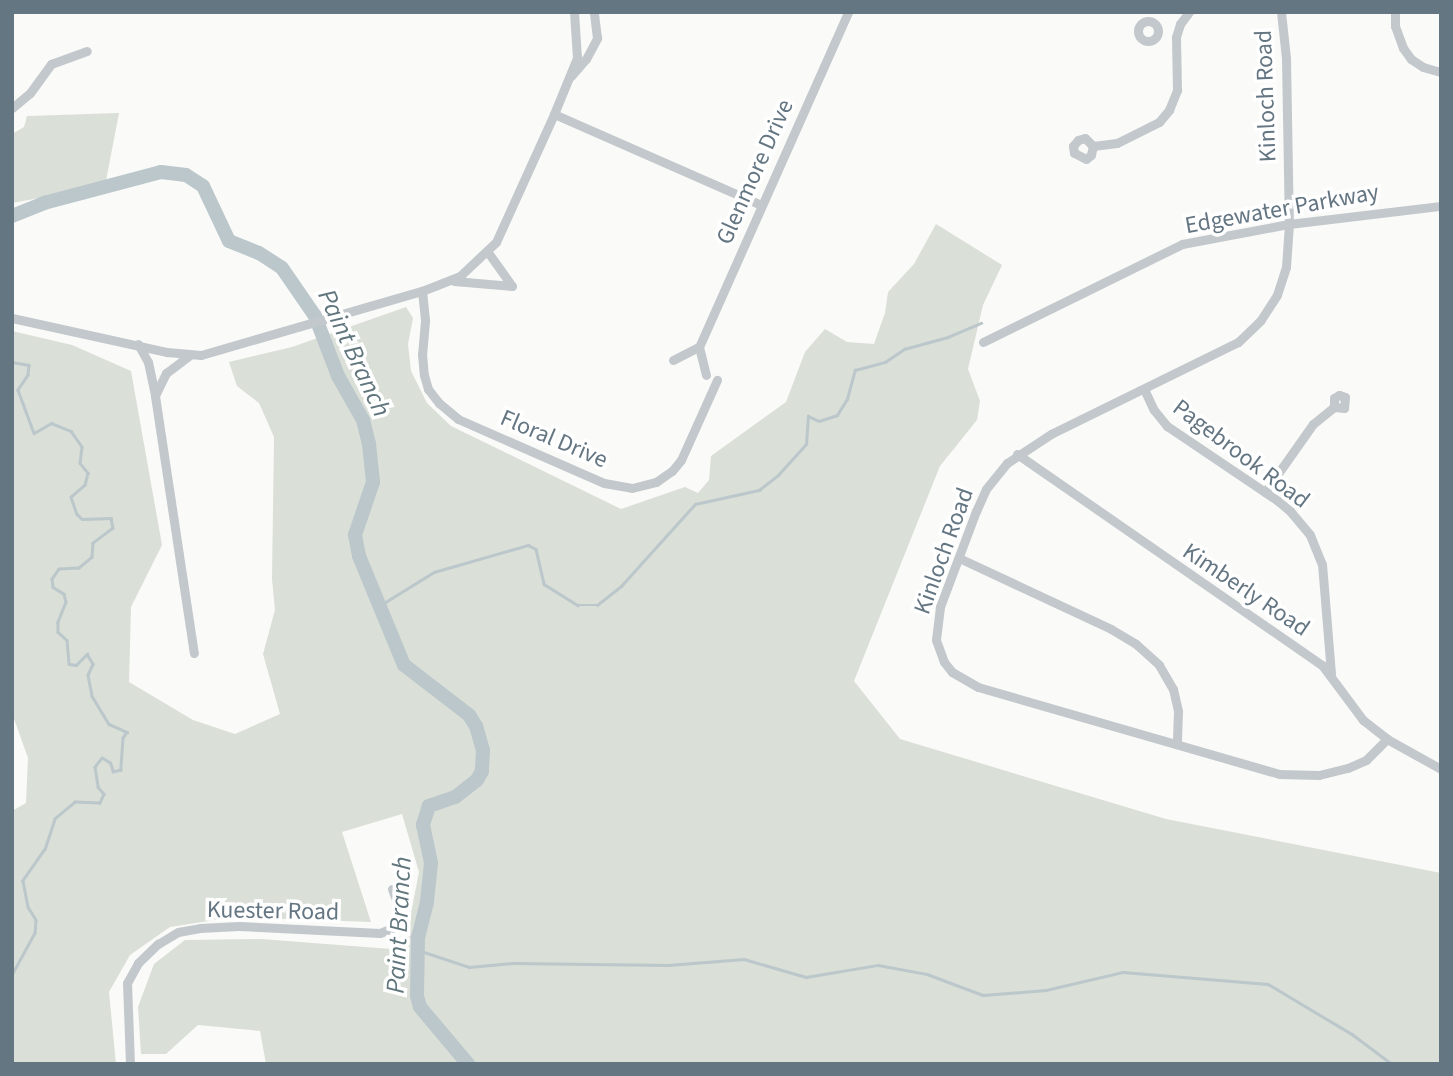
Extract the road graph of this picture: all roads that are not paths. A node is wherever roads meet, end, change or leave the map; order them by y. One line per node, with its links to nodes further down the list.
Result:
1 (574, 12): 11 (street)
2 (594, 12): 11 (street)
3 (848, 12): 15 (street, Glenmore Drive)
4 (1189, 12): 8 (street)
5 (1282, 12): 17 (street, Kinloch Road)
6 (1395, 12): 10 (street)
7 (1159, 32): 8 (street)
8 (1176, 37): 14 (street)
9 (87, 51): 12 (street)
10 (1441, 72)
11 (569, 77): 13 (street)
12 (12, 108)
13 (554, 114): 15 (street); 18 (street)
14 (1093, 146)
15 (761, 205): 24 (street, Glenmore Drive)
16 (1441, 206): 17 (street, Edgewater Parkway)
17 (1289, 224): 22 (street, Edgewater Parkway); 29 (street, Kinloch Road)
18 (488, 251): 19 (street); 19 (street)
19 (452, 281): 20 (street)
20 (422, 291): 25 (street); 28 (street, Floral Drive)
21 (12, 318): 23 (street)
22 (983, 342)
23 (138, 344): 25 (street); 30 (street)
24 (699, 347): 26 (street); 27 (street)
25 (190, 355): 30 (street)
26 (673, 360)
27 (706, 375)
28 (717, 380)
29 (1144, 389): 32 (street, Kinloch Road); 33 (street, Pagebrook Road)
30 (155, 396): 35 (street)
31 (1334, 407): 33 (street)
32 (1017, 454): 34 (street, Kinloch Road); 36 (street, Kimberly Road)
33 (1265, 492): 36 (street, Pagebrook Road)
34 (959, 558): 38 (street); 38 (street, Kinloch Road)
35 (194, 653)
36 (1331, 674): 37 (street, Kimberly Road)
37 (1387, 739): 38 (street, Kinloch Road); 39 (street, Kimberly Road)
38 (1177, 744)
39 (1441, 769)
40 (392, 889): 41 (street, Kuester Road)
41 (130, 1064)

